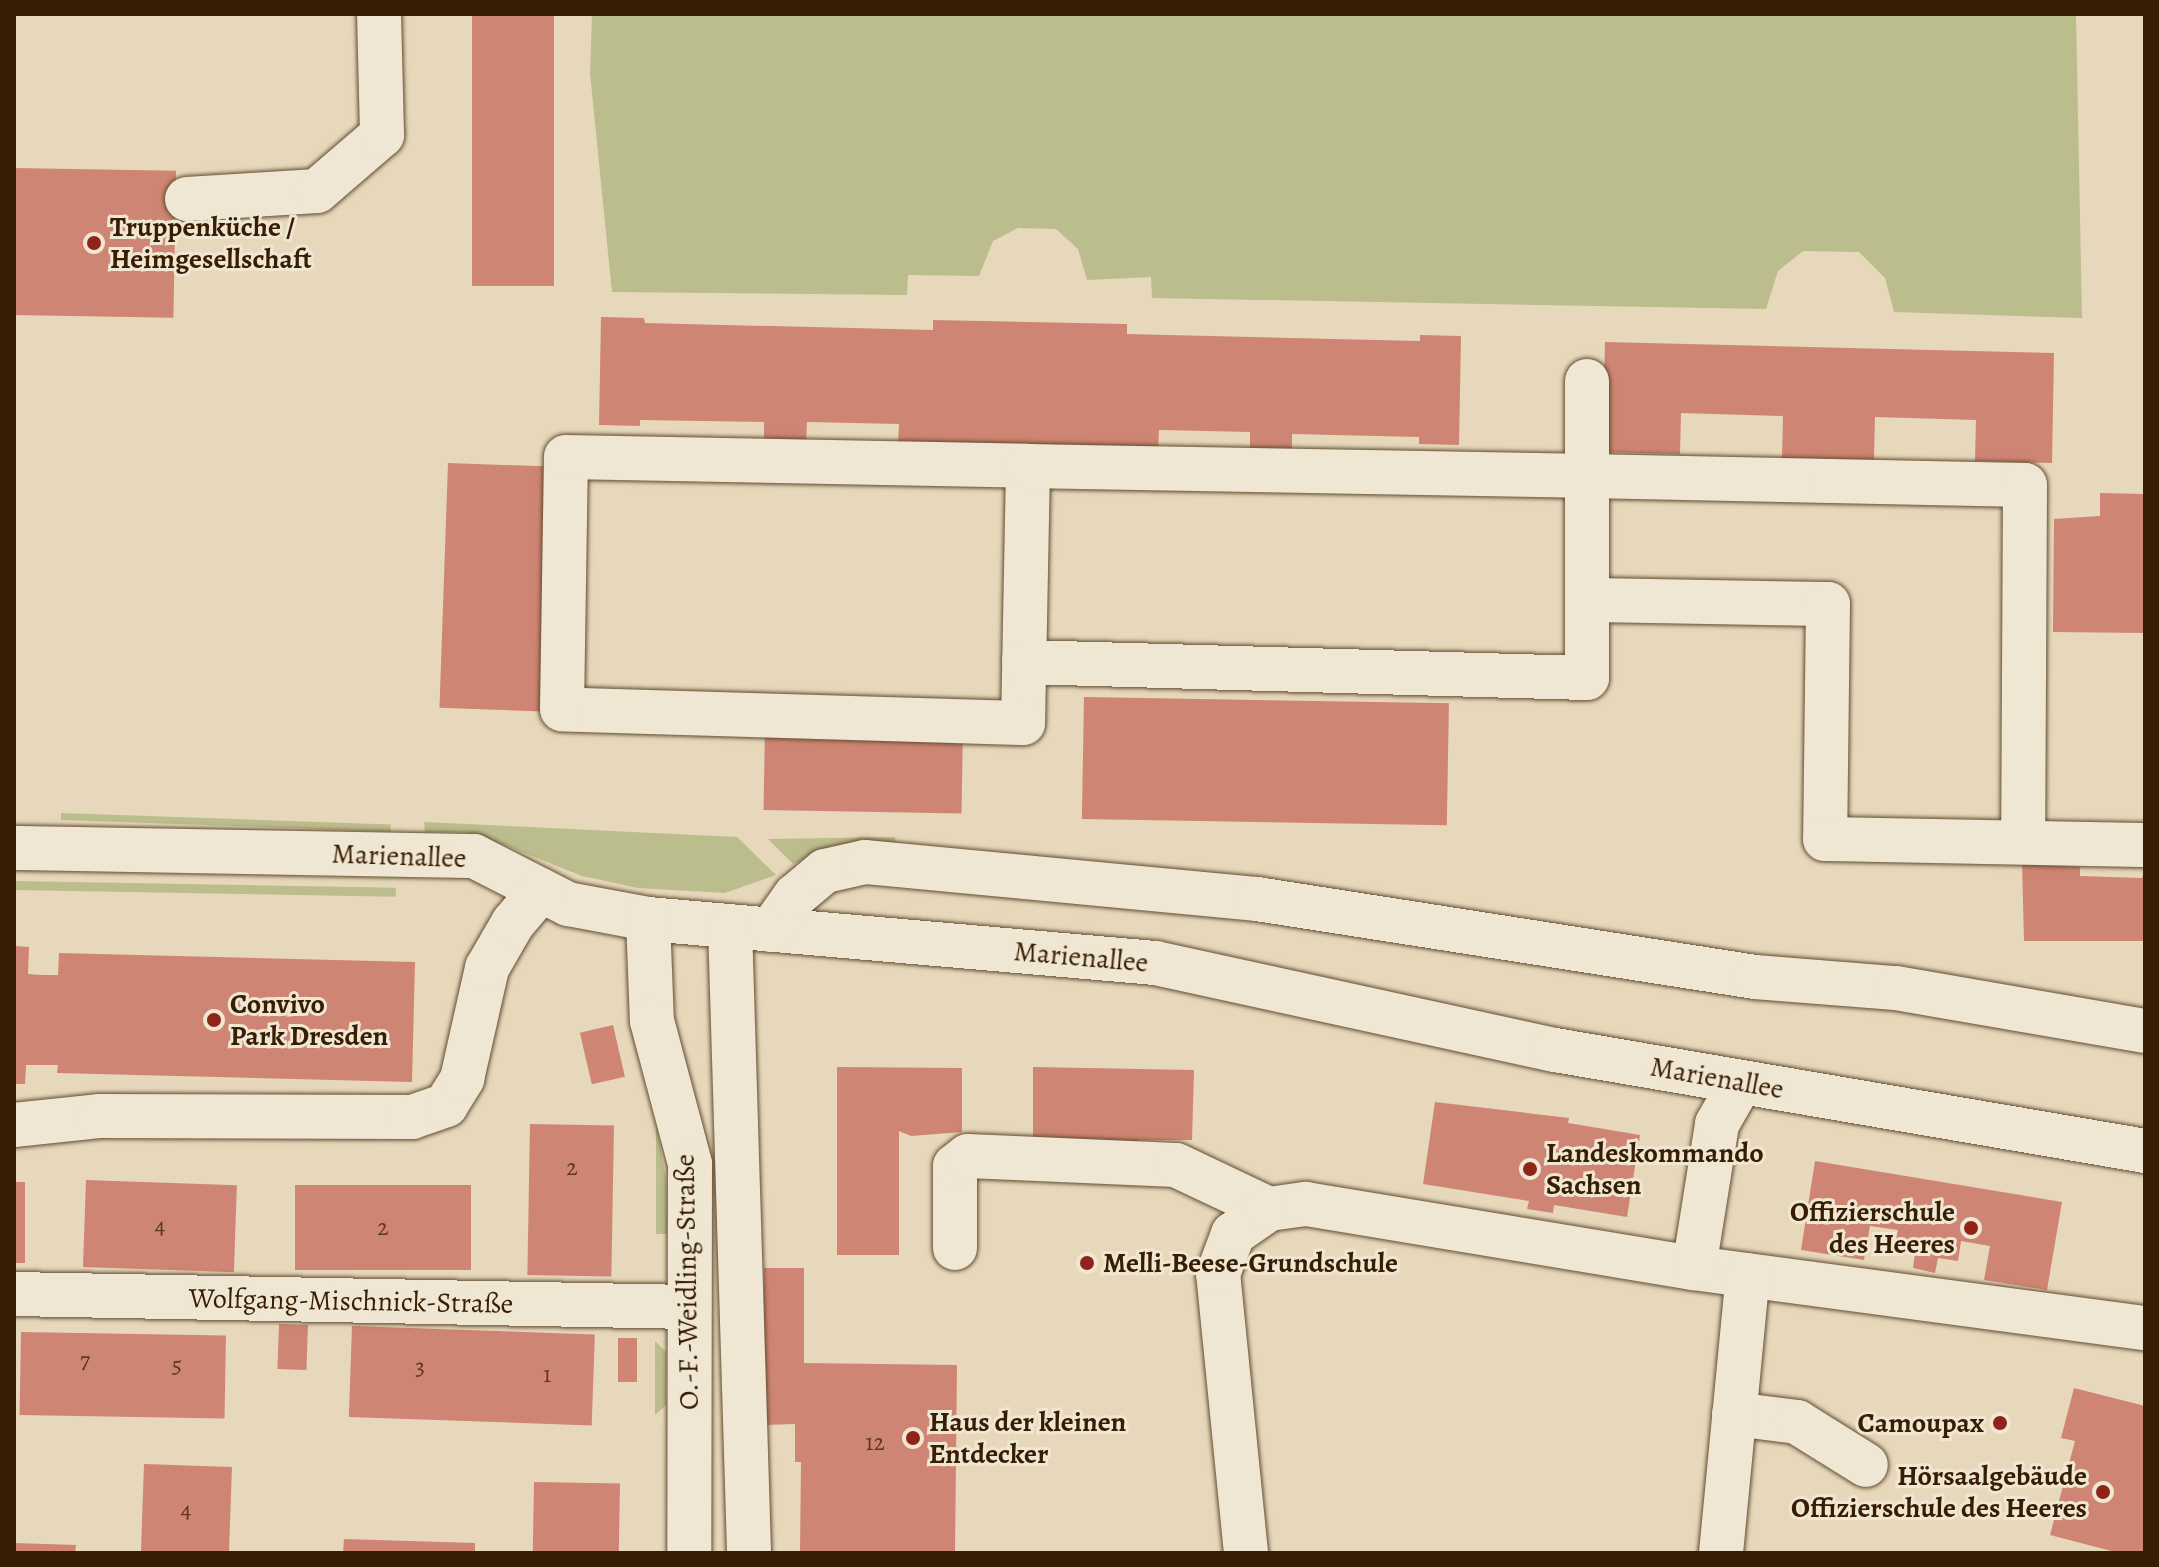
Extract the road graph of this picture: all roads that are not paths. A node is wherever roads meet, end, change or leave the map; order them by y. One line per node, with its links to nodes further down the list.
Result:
1 (379, 14): 2 (street)
2 (187, 199)
3 (1587, 381): 5 (street)
4 (1028, 466): 5 (street); 7 (street); 7 (street)
5 (1587, 476): 6 (street); 8 (street)
6 (1587, 600): 7 (street); 8 (street)
7 (1024, 662)
8 (2023, 842): 9 (street)
9 (2145, 845)
10 (14, 848): 11 (street, Marienallee)
11 (541, 890): 12 (street, Marienallee); 16 (street)
12 (648, 919): 13 (street, Marienallee); 23 (street, O.-F.-Weidling-Straße)
13 (751, 928): 14 (street); 15 (street, Marienallee); 28 (street)
14 (2145, 1031)
15 (1741, 1082): 17 (street, Marienallee); 20 (street)
16 (14, 1125)
17 (2145, 1151)
18 (1269, 1209): 19 (street); 20 (street); 29 (street)
19 (955, 1248)
20 (1694, 1268): 21 (street)
21 (1748, 1275): 24 (street); 25 (street)
22 (14, 1294): 23 (street, Wolfgang-Mischnick-Straße)
23 (688, 1307): 27 (street, O.-F.-Weidling-Straße)
24 (2145, 1328)
25 (1734, 1414): 26 (street); 30 (street)
26 (1866, 1465)
27 (689, 1553)
28 (749, 1553)
29 (1246, 1553)
30 (1721, 1553)

